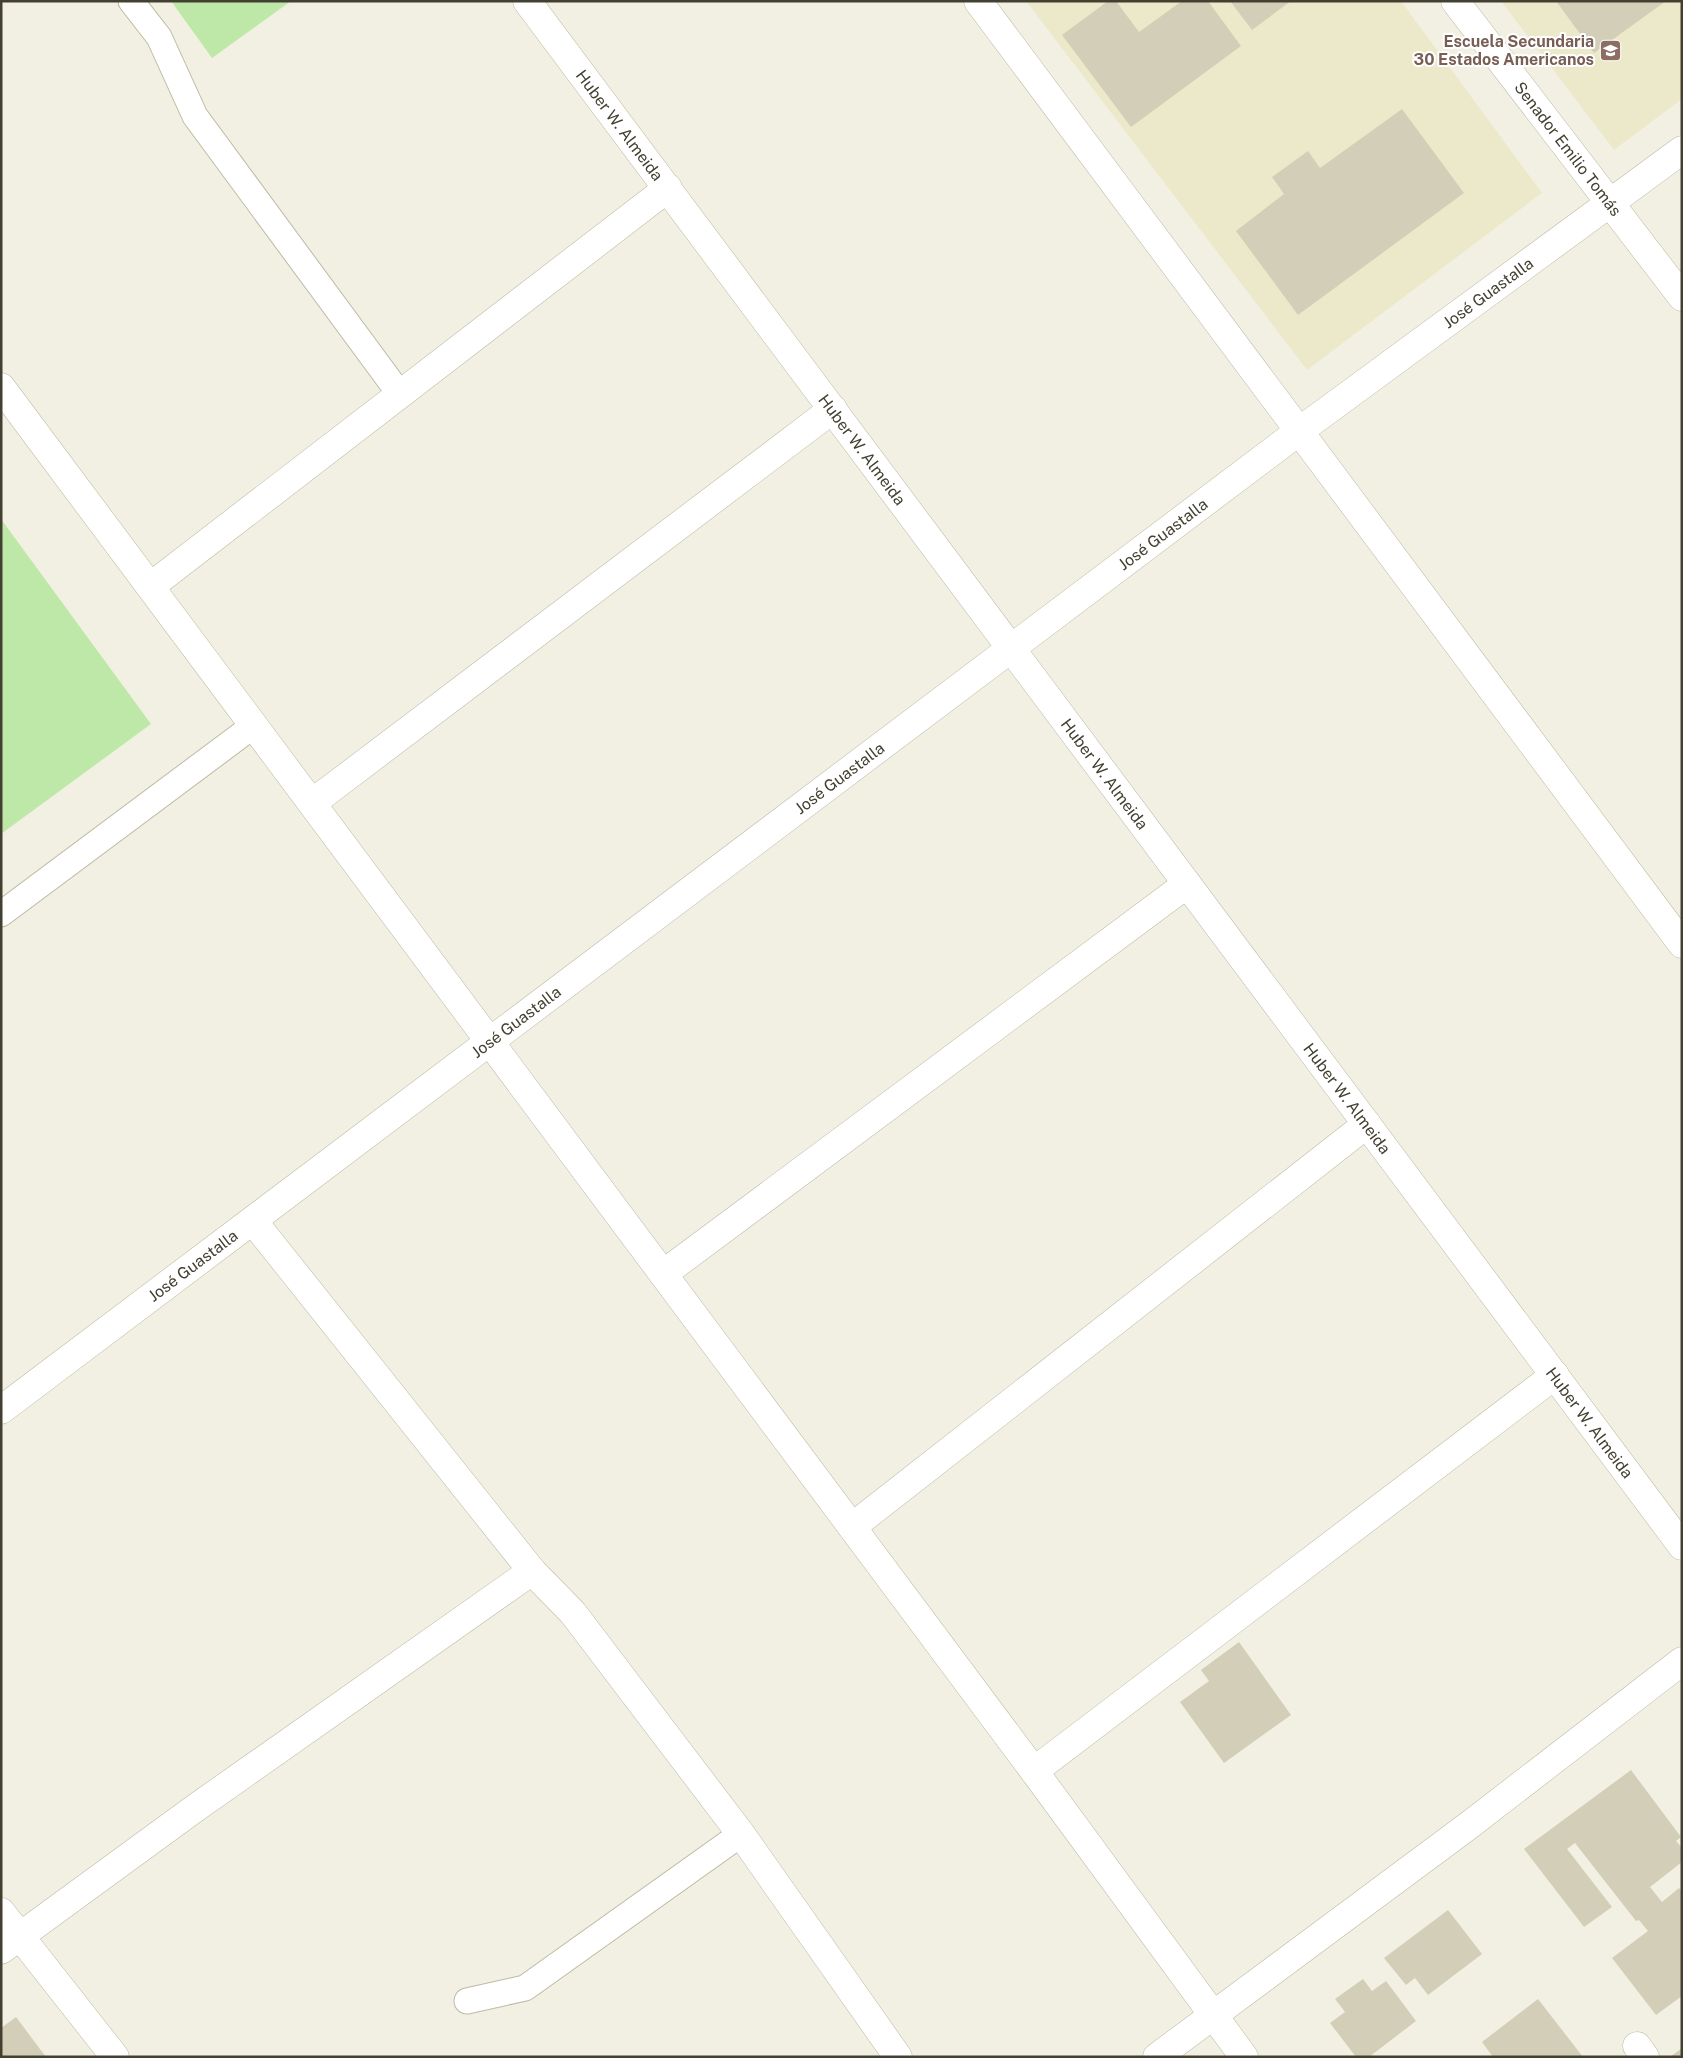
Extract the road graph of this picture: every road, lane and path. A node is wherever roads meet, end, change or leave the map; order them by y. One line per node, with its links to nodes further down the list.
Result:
1 (131, 1): 10 (lane)
2 (527, 1): 6 (street, Huber W. Almeida)
3 (978, 1): 12 (street)
4 (1455, 1): 7 (street, Senador Emilio Tomás)
5 (1682, 150): 7 (street, José Guastalla)
6 (668, 188): 10 (street); 11 (street, Huber W. Almeida)
7 (1609, 201): 8 (street, Senador Emilio Tomás); 12 (street, José Guastalla)
8 (1682, 297)
9 (1, 387): 13 (street)
10 (399, 394): 13 (street)
11 (833, 409): 14 (street, Huber W. Almeida); 16 (street)
12 (1298, 432): 14 (street, José Guastalla); 19 (street)
13 (151, 586): 15 (street)
14 (1011, 648): 17 (street, Huber W. Almeida); 20 (street, José Guastalla)
15 (253, 726): 16 (street); 18 (lane)
16 (312, 803): 20 (street)
17 (1187, 884): 21 (street, Huber W. Almeida); 23 (street)
18 (1, 914)
19 (1682, 944)
20 (489, 1041): 22 (street, José Guastalla); 23 (street)
21 (1367, 1124): 24 (street, Huber W. Almeida); 26 (street)
22 (253, 1221): 25 (street, José Guastalla); 28 (street)
23 (663, 1274): 26 (street)
24 (1555, 1374): 27 (street, Huber W. Almeida); 30 (street)
25 (1, 1410)
26 (852, 1527): 30 (street)
27 (1682, 1546)
28 (532, 1571): 31 (street); 33 (street)
29 (1682, 1661): 35 (street)
30 (1034, 1771): 35 (street)
31 (742, 1834): 34 (lane); 37 (street)
32 (1, 1912): 33 (street)
33 (10, 1943): 36 (street)
34 (467, 2001)
35 (1212, 2015): 38 (street); 39 (street)
36 (115, 2057)
37 (898, 2057)
38 (1156, 2057)
39 (1244, 2057)

